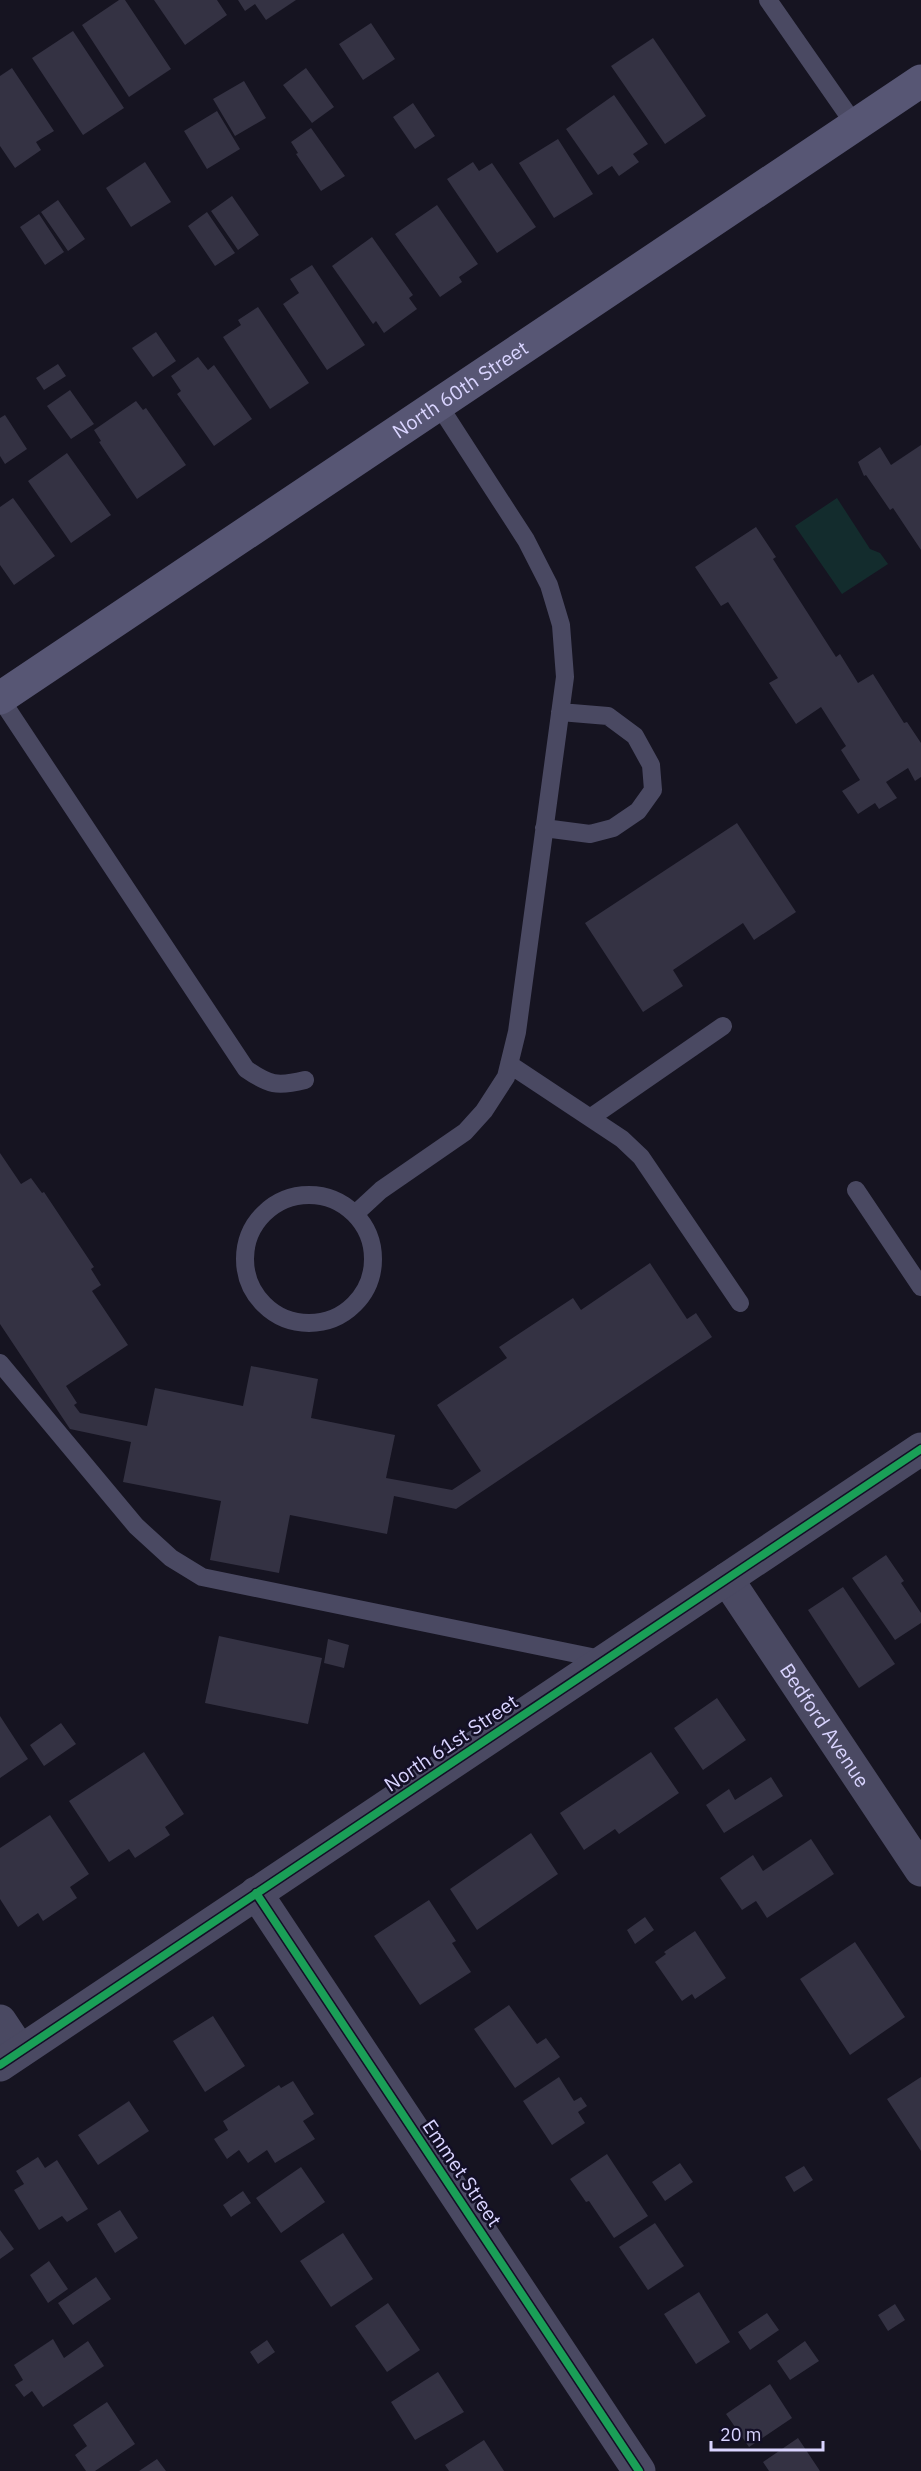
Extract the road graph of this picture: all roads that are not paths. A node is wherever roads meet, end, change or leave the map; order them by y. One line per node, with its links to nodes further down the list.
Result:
1 (768, 0): 3 (lane)
2 (921, 81): 3 (main road, North 60th Street)
3 (855, 125): 4 (main road, North 60th Street)
4 (438, 404): 5 (main road, North 60th Street); 6 (lane)
5 (0, 698): 10 (lane)
6 (560, 712): 7 (lane); 7 (lane)
7 (544, 828): 9 (lane)
8 (723, 1026): 11 (lane)
9 (509, 1064): 11 (lane); 13 (lane)
10 (305, 1080)
11 (590, 1118): 15 (lane)
12 (856, 1190): 14 (lane)
13 (355, 1214): 13 (lane)
14 (921, 1287)
15 (740, 1303)
16 (0, 1363): 19 (lane)
17 (921, 1449): 18 (street, North 61st Street)
18 (727, 1579): 19 (street, North 61st Street); 20 (street, Bedford Avenue)
19 (606, 1660): 21 (street, North 61st Street)
20 (921, 1870)
21 (256, 1893): 23 (street, North 61st Street); 24 (street, Emmet Street)
22 (0, 2020): 23 (street)
23 (10, 2058)
24 (639, 2471)

